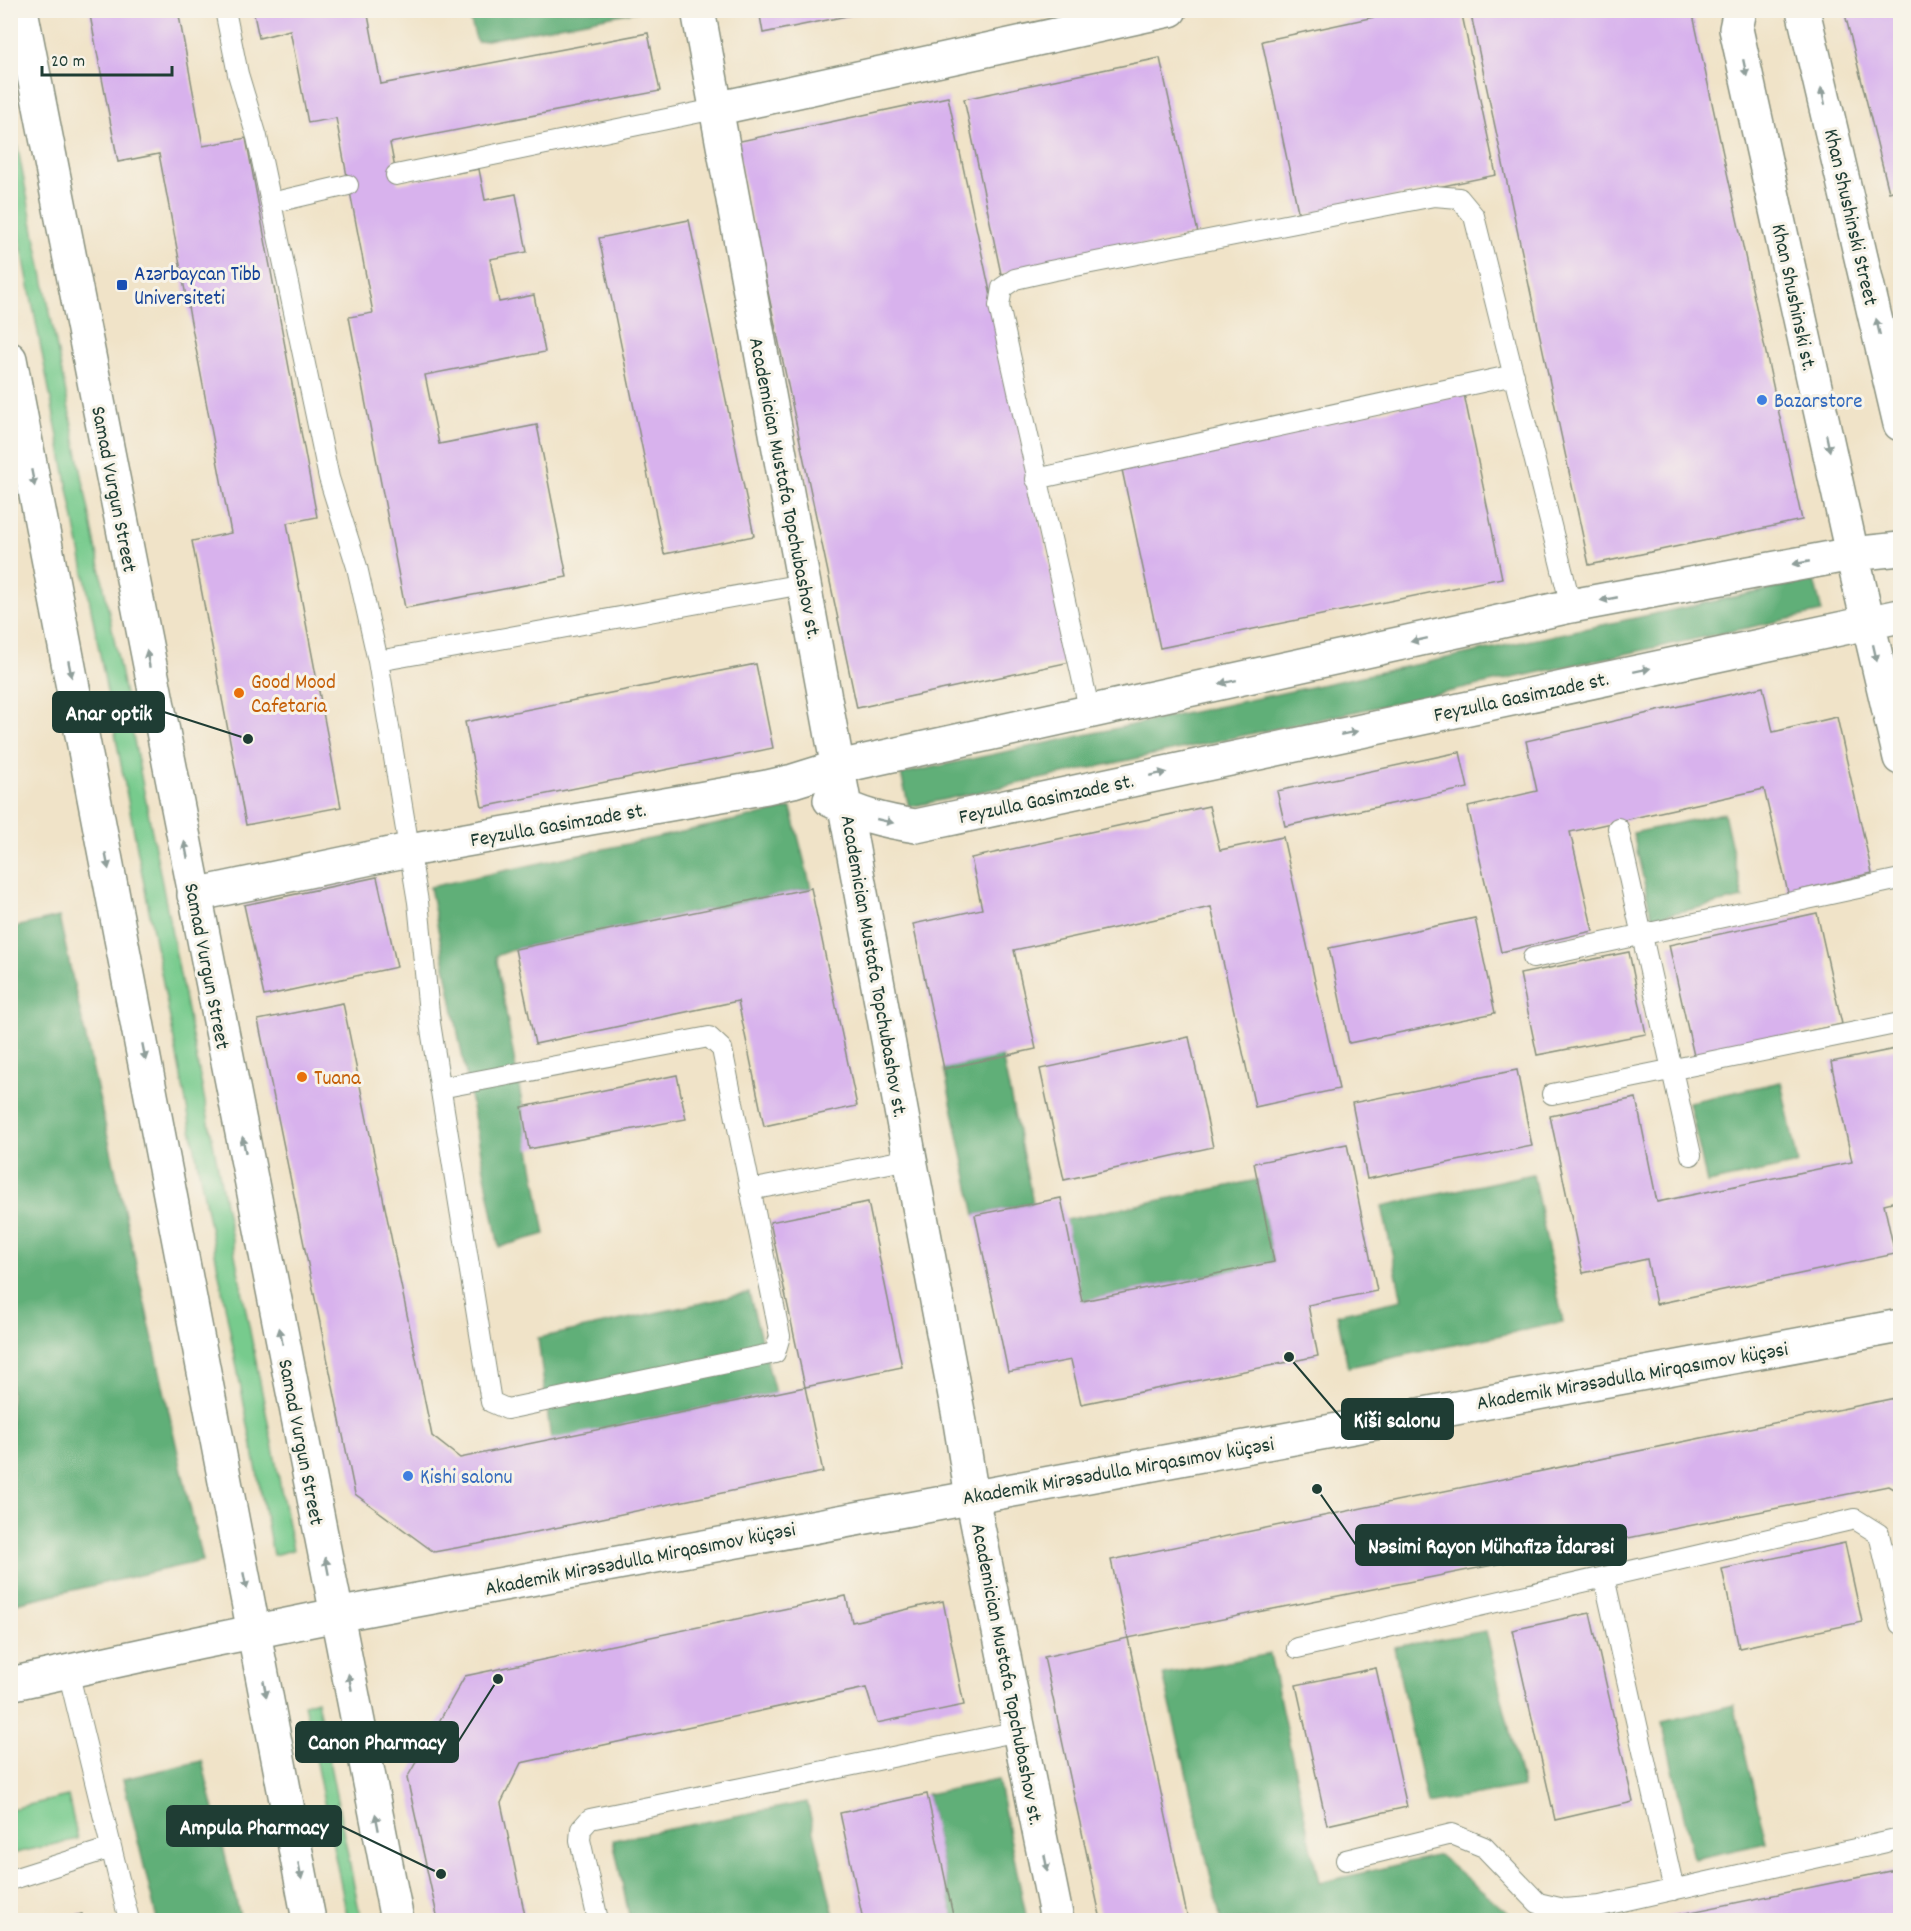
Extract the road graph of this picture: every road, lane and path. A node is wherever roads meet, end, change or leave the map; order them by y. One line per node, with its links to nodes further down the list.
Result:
1 (21, 10): 30 (street, Samad Vurgun Street, one-way to 1)
2 (225, 10): 10 (lane)
3 (698, 10): 7 (street, Academician Mustafa Topchubashov st.)
4 (1170, 10): 7 (street)
5 (1740, 10): 16 (street, Khan Shushinski st., one-way to 16)
6 (1803, 10): 13 (street, Khan Shushinski Street, one-way to 6)
7 (715, 109): 8 (lane); 17 (street, Academician Mustafa Topchubashov st.)
8 (396, 175)
9 (348, 185): 10 (lane)
10 (272, 203): 21 (lane)
11 (10, 358): 45 (street, one-way to 45)
12 (1514, 375): 14 (lane); 14 (lane); 18 (lane)
13 (1900, 424)
14 (1036, 479): 22 (lane)
15 (1900, 549): 16 (street)
16 (1852, 554): 18 (street, one-way to 18); 20 (street, Khan Shushinski st.)
17 (803, 584): 21 (lane); 24 (street, Academician Mustafa Topchubashov st.)
18 (1571, 606): 22 (street, one-way to 22)
19 (1900, 616): 20 (street, Feyzulla Gasimzade st.)
20 (1868, 622): 23 (street, Khan Shushinski st., one-way to 23); 26 (street, Feyzulla Gasimzade st., one-way to 20)
21 (378, 661): 28 (lane)
22 (1090, 713): 24 (street)
23 (1900, 758)
24 (838, 767): 25 (street); 26 (street, Academician Mustafa Topchubashov st.)
25 (793, 781): 26 (street, Feyzulla Gasimzade st.); 28 (street, Feyzulla Gasimzade st.)
26 (846, 808): 38 (street, Academician Mustafa Topchubashov st.)
27 (1618, 828): 31 (lane)
28 (409, 850): 30 (street, Feyzulla Gasimzade st.); 35 (lane)
29 (1900, 879): 31 (lane)
30 (194, 894): 43 (street, Samad Vurgun Street, one-way to 30)
31 (1642, 934): 32 (lane); 34 (lane)
32 (1533, 958)
33 (1900, 1023): 34 (lane)
34 (1672, 1070): 36 (lane); 37 (lane)
35 (440, 1088): 39 (lane); 39 (lane)
36 (1552, 1094)
37 (1691, 1155)
38 (910, 1159): 39 (lane); 41 (street, Academician Mustafa Topchubashov st.)
39 (750, 1190)
40 (1900, 1326): 41 (street, Akademik Mirəsədulla Mirqasımov küçəsi)
41 (972, 1497): 43 (street, Akademik Mirəsədulla Mirqasımov küçəsi); 49 (street, Academician Mustafa Topchubashov st.)
42 (1604, 1577): 44 (lane); 46 (lane); 54 (lane)
43 (336, 1615): 45 (street, Akademik Mirəsədulla Mirqasımov küçəsi); 58 (street, Samad Vurgun Street, one-way to 43)
44 (1900, 1623)
45 (255, 1631): 47 (street); 57 (street, one-way to 57)
46 (1297, 1648)
47 (68, 1671): 48 (street); 51 (lane)
48 (10, 1684)
49 (1019, 1731): 59 (lane); 60 (street, Academician Mustafa Topchubashov st., one-way to 60)
50 (1900, 1839): 54 (lane)
51 (111, 1848): 53 (lane); 56 (lane)
52 (1346, 1860): 55 (lane)
53 (10, 1880)
54 (1674, 1890): 55 (lane)
55 (1602, 1913)
56 (129, 1920)
57 (309, 1920)
58 (397, 1920)
59 (598, 1920)
60 (1057, 1920)

